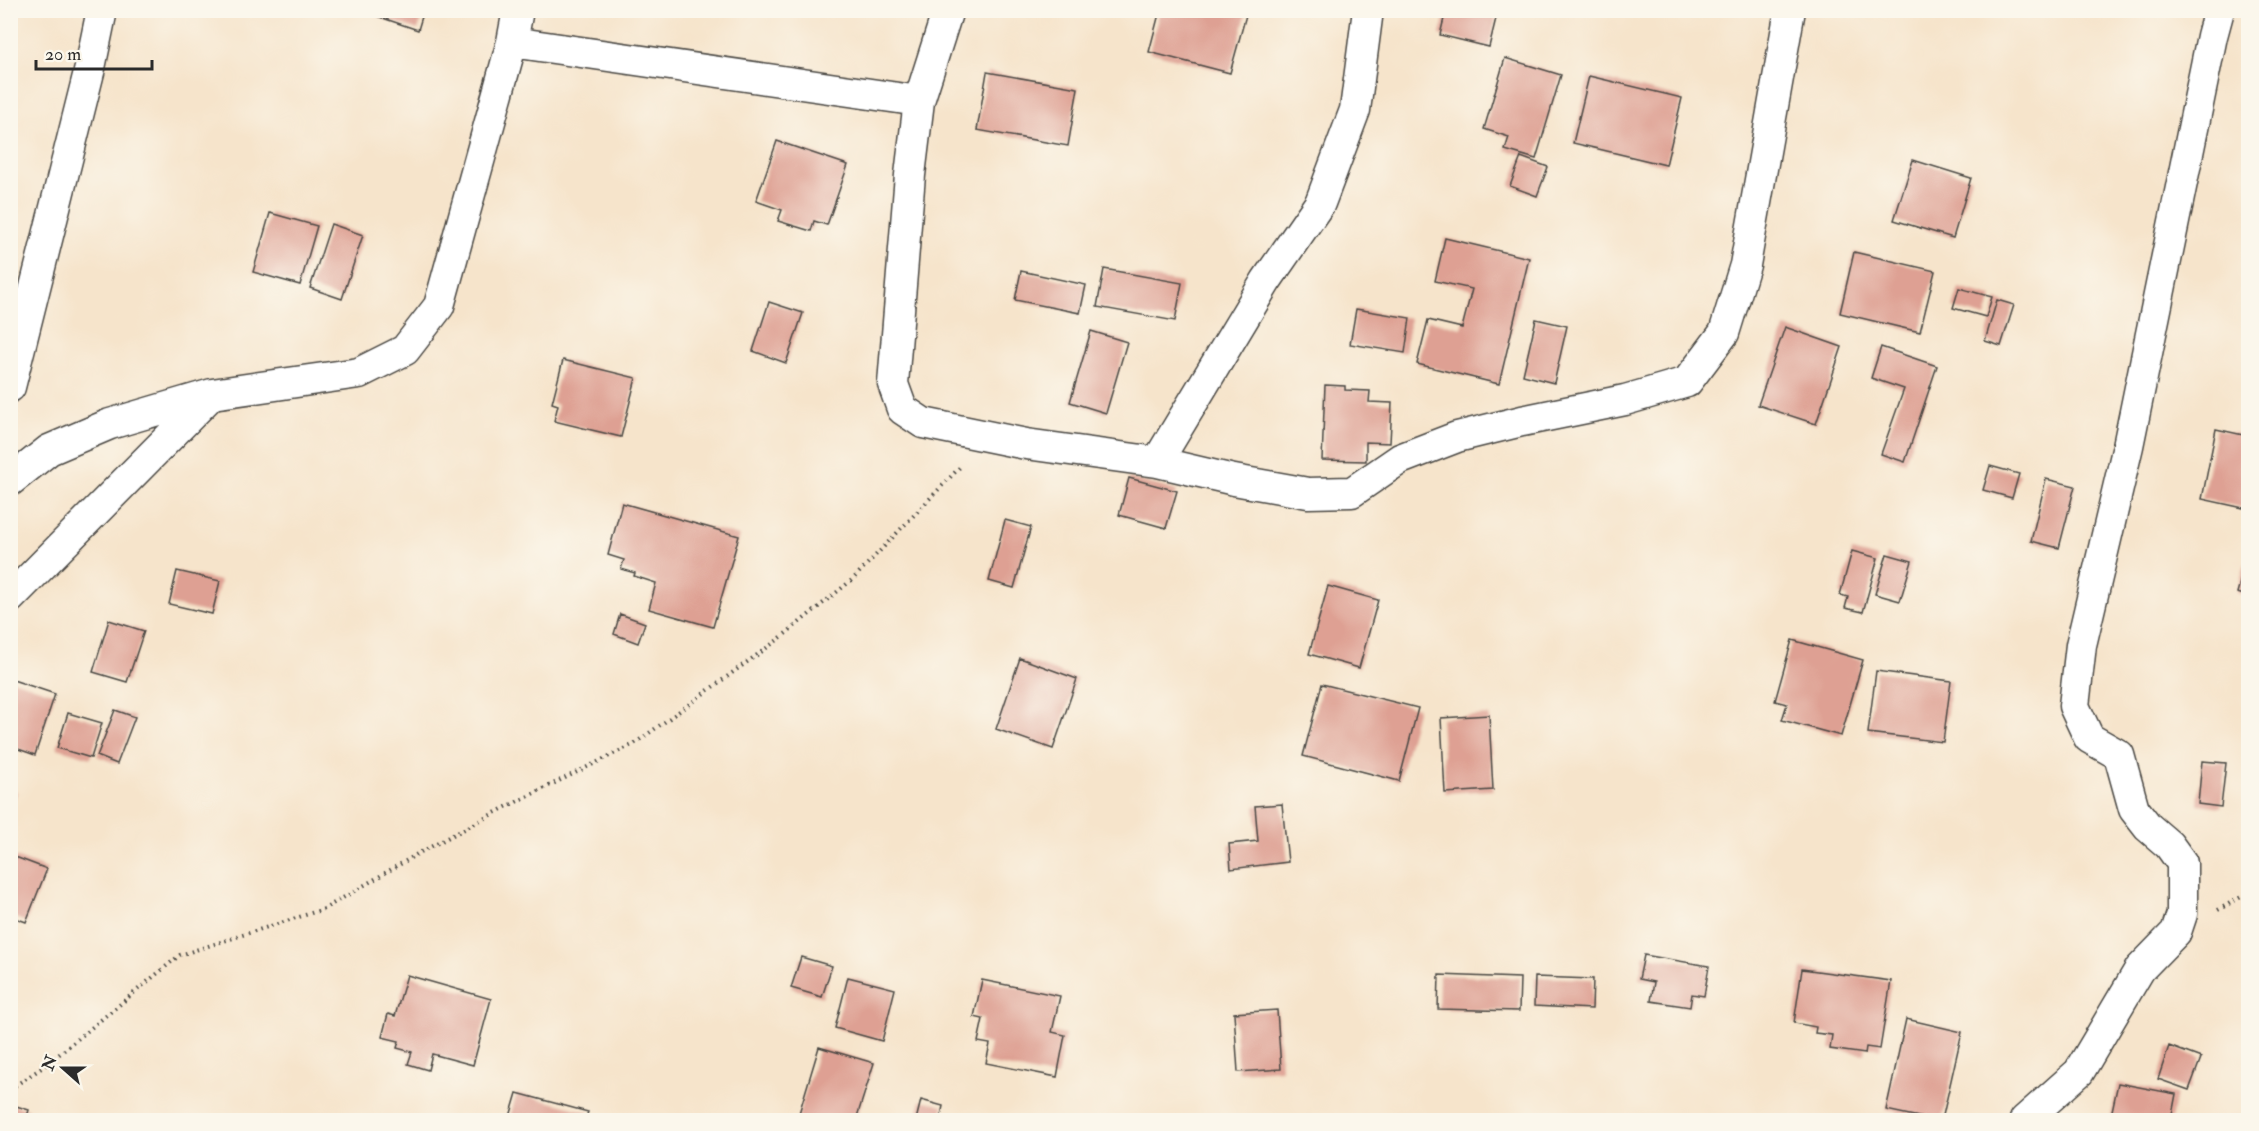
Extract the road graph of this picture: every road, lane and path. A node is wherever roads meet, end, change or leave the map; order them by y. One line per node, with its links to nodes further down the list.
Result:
1 (102, 10): 9 (street)
2 (518, 10): 7 (street)
3 (948, 10): 8 (street)
4 (1368, 10): 12 (street)
5 (1790, 10): 12 (street)
6 (2219, 10): 16 (street)
7 (512, 42): 8 (street); 10 (street)
8 (919, 101): 11 (street)
9 (10, 387)
10 (212, 394): 13 (street); 14 (street)
11 (988, 437): 12 (street); 15 (path)
12 (1157, 462)
13 (10, 481)
14 (10, 598)
15 (10, 1089)
16 (2025, 1120)

